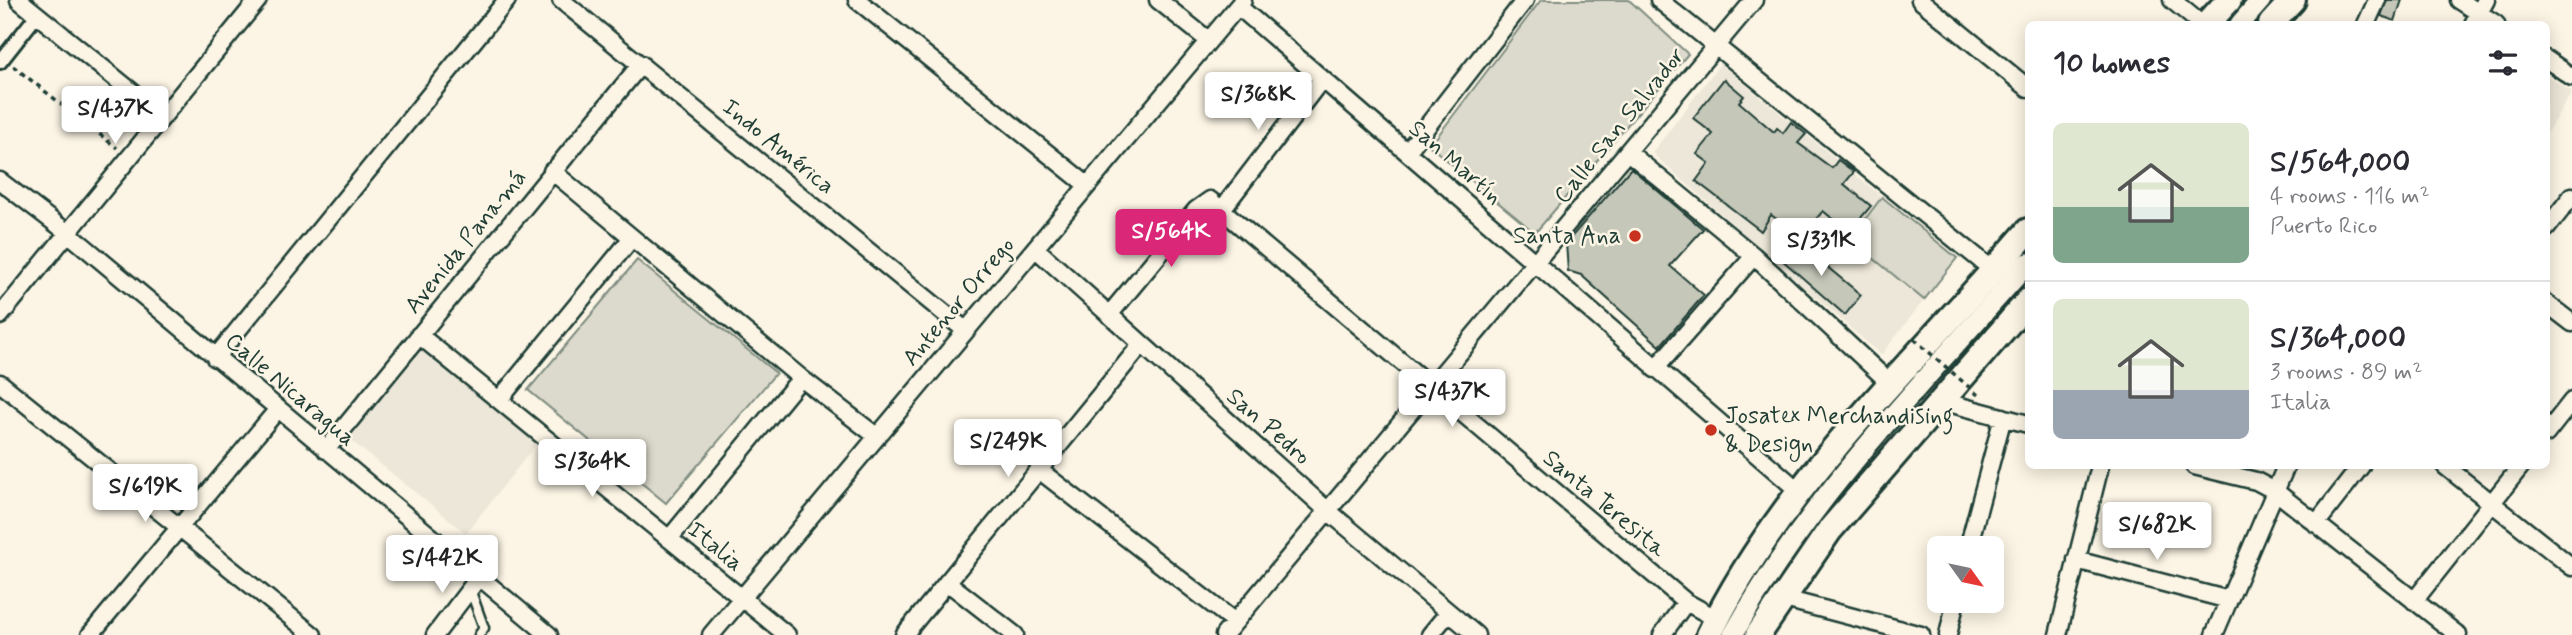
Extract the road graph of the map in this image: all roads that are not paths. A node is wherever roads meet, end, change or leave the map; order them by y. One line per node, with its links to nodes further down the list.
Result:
1 (19, 0): 19 (street)
2 (258, 0): 33 (street)
3 (507, 0): 58 (street)
4 (561, 0): 29 (street, Indo América)
5 (857, 0): 38 (street)
6 (1158, 0): 25 (street)
7 (1525, 0): 34 (street)
8 (1658, 0): 26 (street)
9 (1754, 0): 26 (street, Calle San Salvador)
10 (1920, 0): 32 (street)
11 (2172, 0): 20 (street)
12 (2229, 0): 21 (main road)
13 (2262, 0): 22 (street)
14 (2293, 0): 23 (main road)
15 (2377, 0): 24 (street)
16 (2459, 0): 18 (street)
17 (1241, 3): 25 (street, Antenor Orrego); 31 (street, San Martín)
18 (2479, 12)
19 (37, 15): 27 (street); 33 (street)
20 (2197, 21)
21 (2210, 21)
22 (2243, 21)
23 (2274, 21)
24 (2367, 21)
25 (1208, 40): 38 (street, Antenor Orrego)
26 (1716, 46): 35 (street, Calle San Salvador); 49 (street)
27 (2, 60)
28 (2550, 61): 30 (street)
29 (641, 64): 36 (street, Avenida Panamá); 55 (street, Indo América)
30 (2570, 71)
31 (1322, 79): 34 (street, San Martín); 40 (street)
32 (2025, 86)
33 (163, 117): 42 (street)
34 (1407, 152): 47 (street, San Martín)
35 (1628, 152): 46 (street); 47 (street, Calle San Salvador)
36 (552, 171): 44 (street); 56 (street, Avenida Panamá)
37 (0, 181): 42 (street, Calle Nicaragua)
38 (1087, 186): 45 (street, Antenor Orrego)
39 (2572, 196): 41 (street)
40 (1217, 204): 52 (street); 63 (street, Santa Teresita)
41 (2550, 224)
42 (68, 233): 53 (street); 58 (street, Calle Nicaragua)
43 (2025, 235): 49 (main road)
44 (631, 239): 60 (street); 64 (street)
45 (1035, 248): 52 (street, San Pedro); 55 (street, Antenor Orrego)
46 (1754, 256): 59 (street); 62 (street)
47 (1536, 264): 59 (street, San Martín); 63 (street, Calle San Salvador)
48 (2025, 266): 100 (street)
49 (1994, 271): 62 (main road)
50 (2025, 304): 65 (main road)
51 (2550, 306): 54 (street)
52 (1108, 315): 57 (street, San Pedro)
53 (0, 316)
54 (2572, 323)
55 (965, 330): 71 (street, Antenor Orrego)
56 (419, 335): 64 (street, Italia); 72 (street, Avenida Panamá)
57 (1141, 345): 79 (street); 83 (street, San Pedro)
58 (215, 358): 67 (street, Calle Nicaragua)
59 (1654, 369): 81 (street, San Martín)
60 (801, 378): 71 (street); 87 (street)
61 (0, 383): 85 (street)
62 (1892, 385): 81 (main road)
63 (1432, 388): 83 (street, Calle San Salvador); 96 (street, Santa Teresita)
64 (499, 400): 87 (street, Italia)
65 (1941, 401): 68 (street); 93 (main road)
66 (2572, 401): 70 (street)
67 (278, 409): 72 (street, Calle Nicaragua); 85 (street)
68 (2003, 417): 69 (street); 86 (street)
69 (2025, 423)
70 (2550, 429)
71 (876, 435): 92 (street, Antenor Orrego)
72 (326, 450): 91 (street, Calle Nicaragua)
73 (2099, 469): 88 (street)
74 (2211, 469): 80 (street)
75 (2285, 469): 80 (street)
76 (2359, 469): 84 (street)
77 (2449, 469): 82 (street)
78 (2519, 469): 82 (street)
79 (1039, 470): 90 (street); 99 (street)
80 (2275, 491): 84 (street); 94 (street)
81 (1800, 492): 100 (main road)
82 (2492, 503): 89 (street); 95 (street)
83 (1328, 511): 97 (street, San Pedro); 99 (street, Calle San Salvador)
84 (2316, 524): 95 (street)
85 (180, 529): 102 (street); 103 (street)
86 (1971, 536)
87 (669, 539): 92 (street, Italia)
88 (2076, 560): 94 (street); 117 (street)
89 (2572, 567)
90 (947, 582): 109 (street); 110 (street)
91 (475, 583): 104 (street); 105 (lane); 106 (street, Calle Nicaragua)
92 (742, 598): 107 (street, Antenor Orrego); 108 (street, Italia)
93 (1781, 598): 101 (street); 115 (main road)
94 (2229, 600): 118 (street)
95 (2414, 601): 119 (street)
96 (1686, 603): 100 (street, Santa Teresita); 114 (street)
97 (1448, 613): 112 (street); 113 (street, San Pedro)
98 (1953, 613): 116 (street)
99 (1235, 622): 111 (street, Calle San Salvador)
100 (1720, 630)
101 (1914, 634)
102 (90, 635)
103 (313, 635)
104 (435, 635)
105 (479, 635)
106 (549, 635)
107 (711, 635)
108 (787, 635)
109 (904, 635)
110 (1015, 635)
111 (1224, 635)
112 (1430, 635)
113 (1476, 635)
114 (1662, 635)
115 (1758, 635)
116 (1948, 635)
117 (2058, 635)
118 (2214, 635)
119 (2458, 635)

